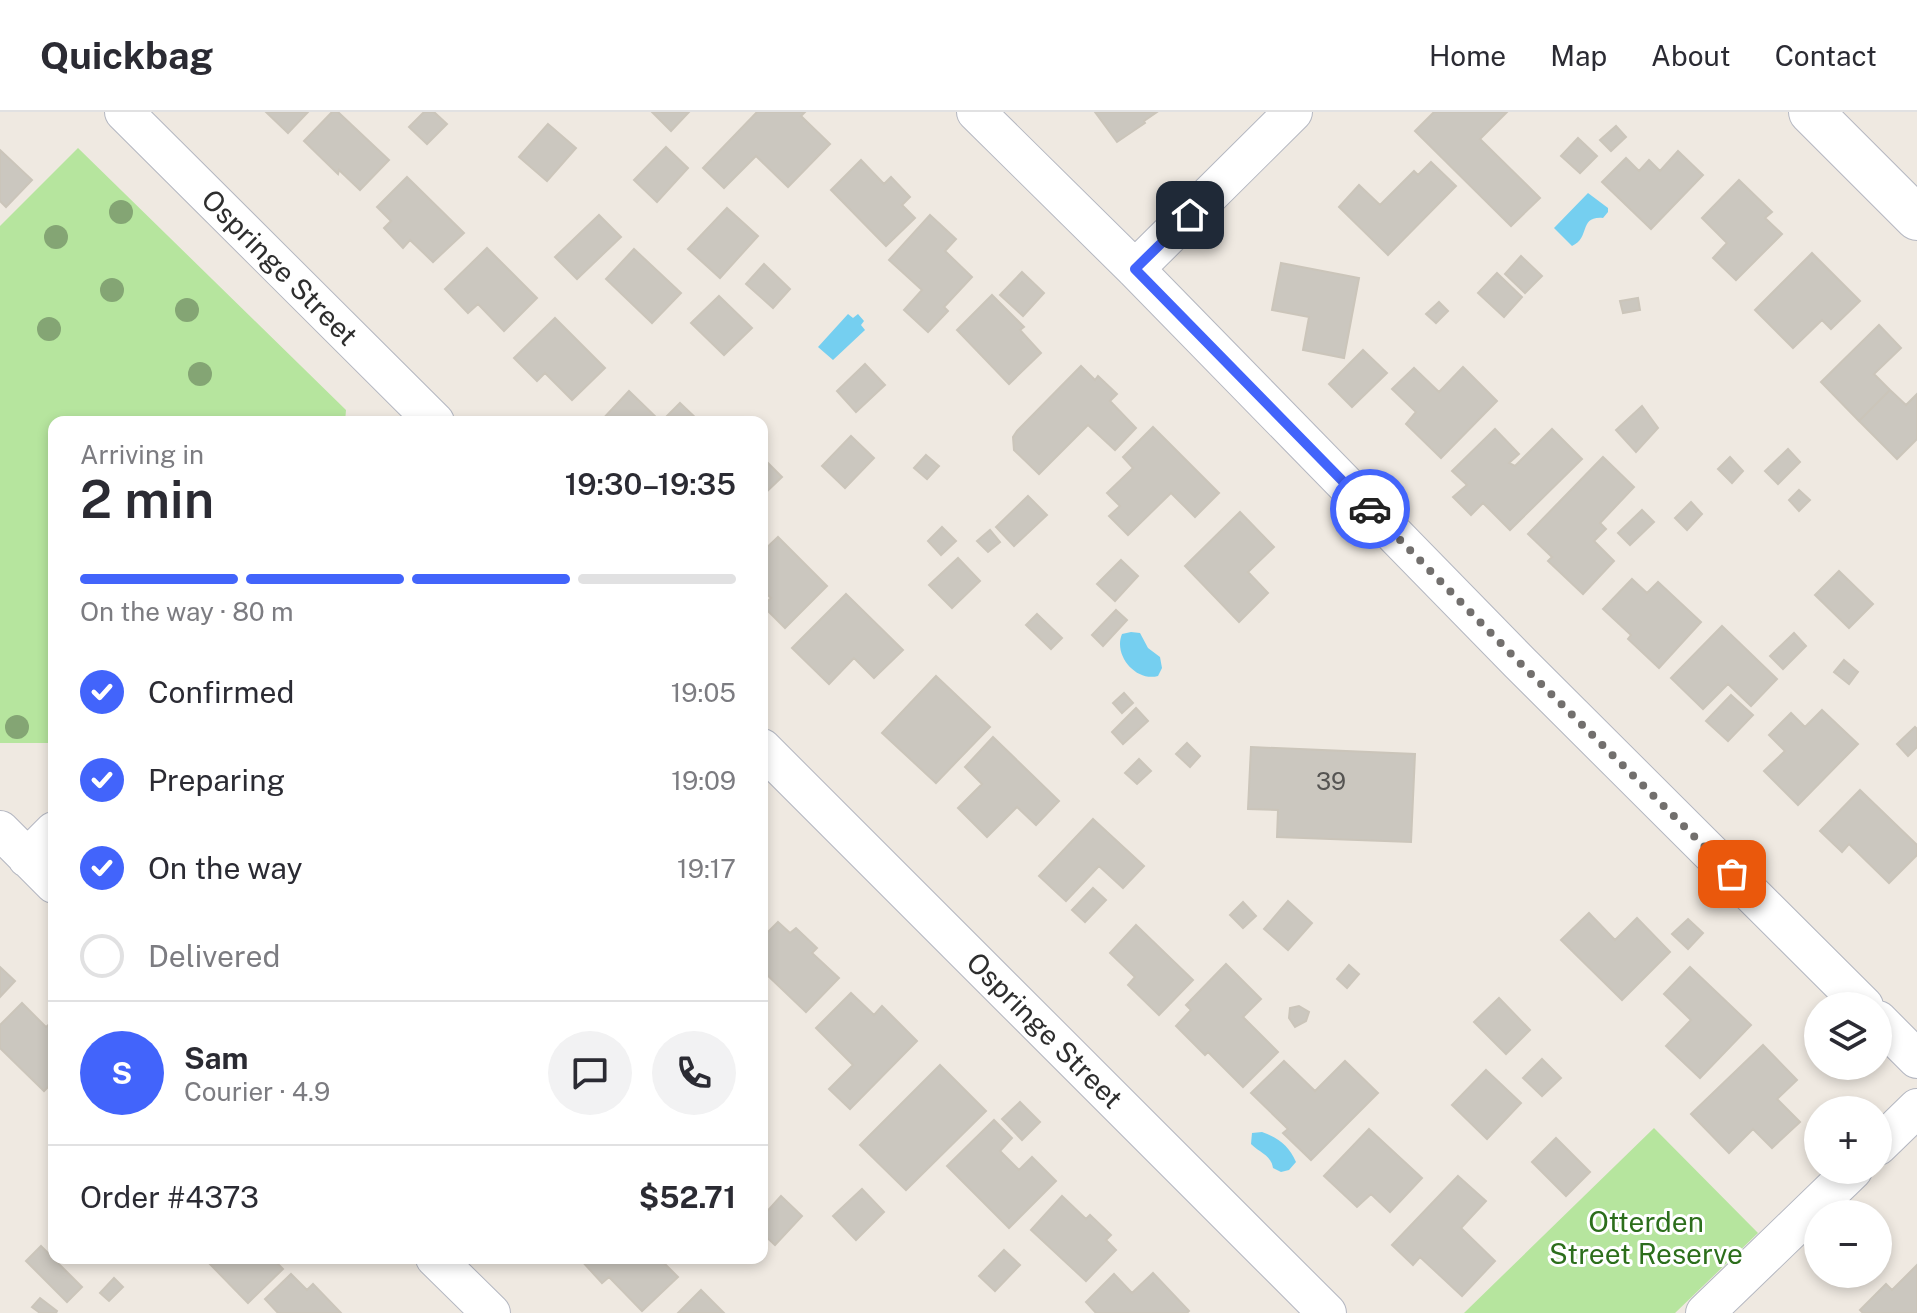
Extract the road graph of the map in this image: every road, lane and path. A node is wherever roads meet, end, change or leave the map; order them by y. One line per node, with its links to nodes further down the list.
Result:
1 (124, 112): 7 (street, Ospringe Street)
2 (976, 112): 6 (street)
3 (1293, 112): 6 (street)
4 (1811, 112): 5 (main road)
5 (1917, 218)
6 (1135, 269): 13 (street)
7 (429, 416)
8 (768, 754): 21 (street, Ospringe Street)
9 (0, 830): 11 (street)
10 (48, 837): 11 (street)
11 (27, 858): 12 (street)
12 (48, 878)
13 (1850, 992)
14 (1892, 1034): 15 (street)
15 (1917, 1059)
16 (1917, 1108): 17 (street)
17 (1892, 1132)
18 (1839, 1184): 22 (street)
19 (441, 1264): 20 (street)
20 (491, 1313)
21 (1327, 1313)
22 (1705, 1313)

